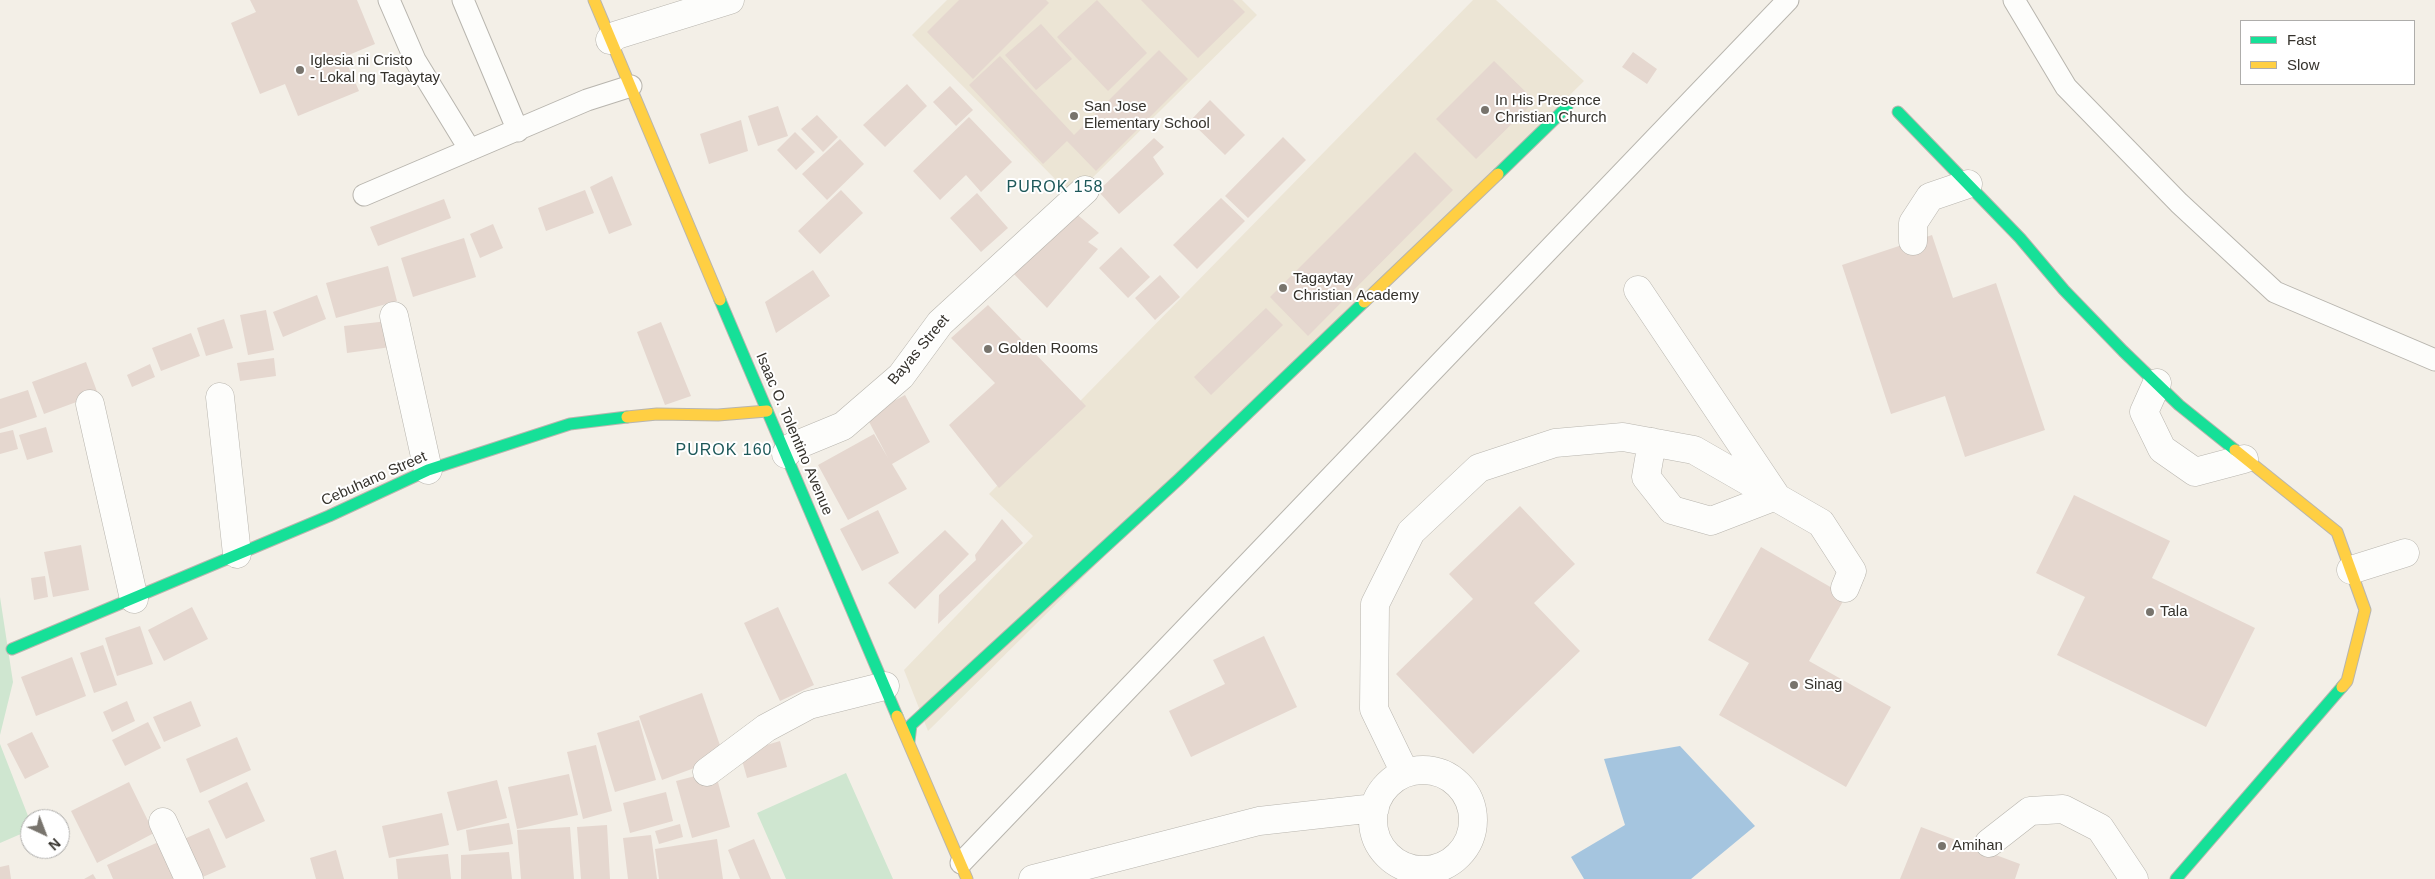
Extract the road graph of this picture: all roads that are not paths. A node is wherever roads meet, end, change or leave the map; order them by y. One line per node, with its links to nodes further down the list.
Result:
1 (389, 0): 12 (lane)
2 (463, 0): 11 (lane)
3 (594, 0): 7 (street, Isaac O. Tolentino Avenue)
4 (730, 0): 7 (street)
5 (1788, 0): 42 (lane)
6 (2014, 0): 19 (lane)
7 (610, 40): 8 (street, Isaac O. Tolentino Avenue)
8 (632, 86): 11 (lane); 23 (street, Isaac O. Tolentino Avenue)
9 (1567, 107): 36 (street)
10 (1898, 112): 13 (street)
11 (518, 130): 12 (lane)
12 (470, 150): 15 (lane)
13 (1968, 184): 16 (street); 20 (street)
14 (1085, 190): 25 (street, Bayas Street)
15 (364, 195)
16 (1913, 241)
17 (1638, 290): 28 (street)
18 (394, 316): 27 (street)
19 (2435, 360)
20 (2157, 383): 26 (street); 26 (street)
21 (220, 397): 30 (street)
22 (90, 404): 33 (street)
23 (767, 411): 25 (street, Isaac O. Tolentino Avenue); 27 (street, Cebuhano Street)
24 (1652, 442): 28 (street); 28 (street); 38 (street)
25 (786, 454): 35 (street, Isaac O. Tolentino Avenue)
26 (2244, 459): 31 (street)
27 (428, 470): 30 (street, Cebuhano Street)
28 (1776, 496): 32 (street)
29 (2406, 553): 31 (street)
30 (237, 554): 33 (street, Cebuhano Street)
31 (2351, 570): 47 (street)
32 (1845, 588)
33 (134, 599): 34 (street, Cebuhano Street)
34 (12, 649)
35 (885, 686): 36 (street, Isaac O. Tolentino Avenue); 37 (street)
36 (909, 741): 42 (street, Isaac O. Tolentino Avenue)
37 (707, 772)
38 (1405, 773): 39 (street); 43 (street)
39 (1375, 808): 43 (street); 45 (street)
40 (163, 822): 44 (street)
41 (1989, 843): 46 (street)
42 (964, 871)
43 (1437, 874)
44 (189, 879)
45 (1033, 879)
46 (2134, 879)
47 (2176, 879)

